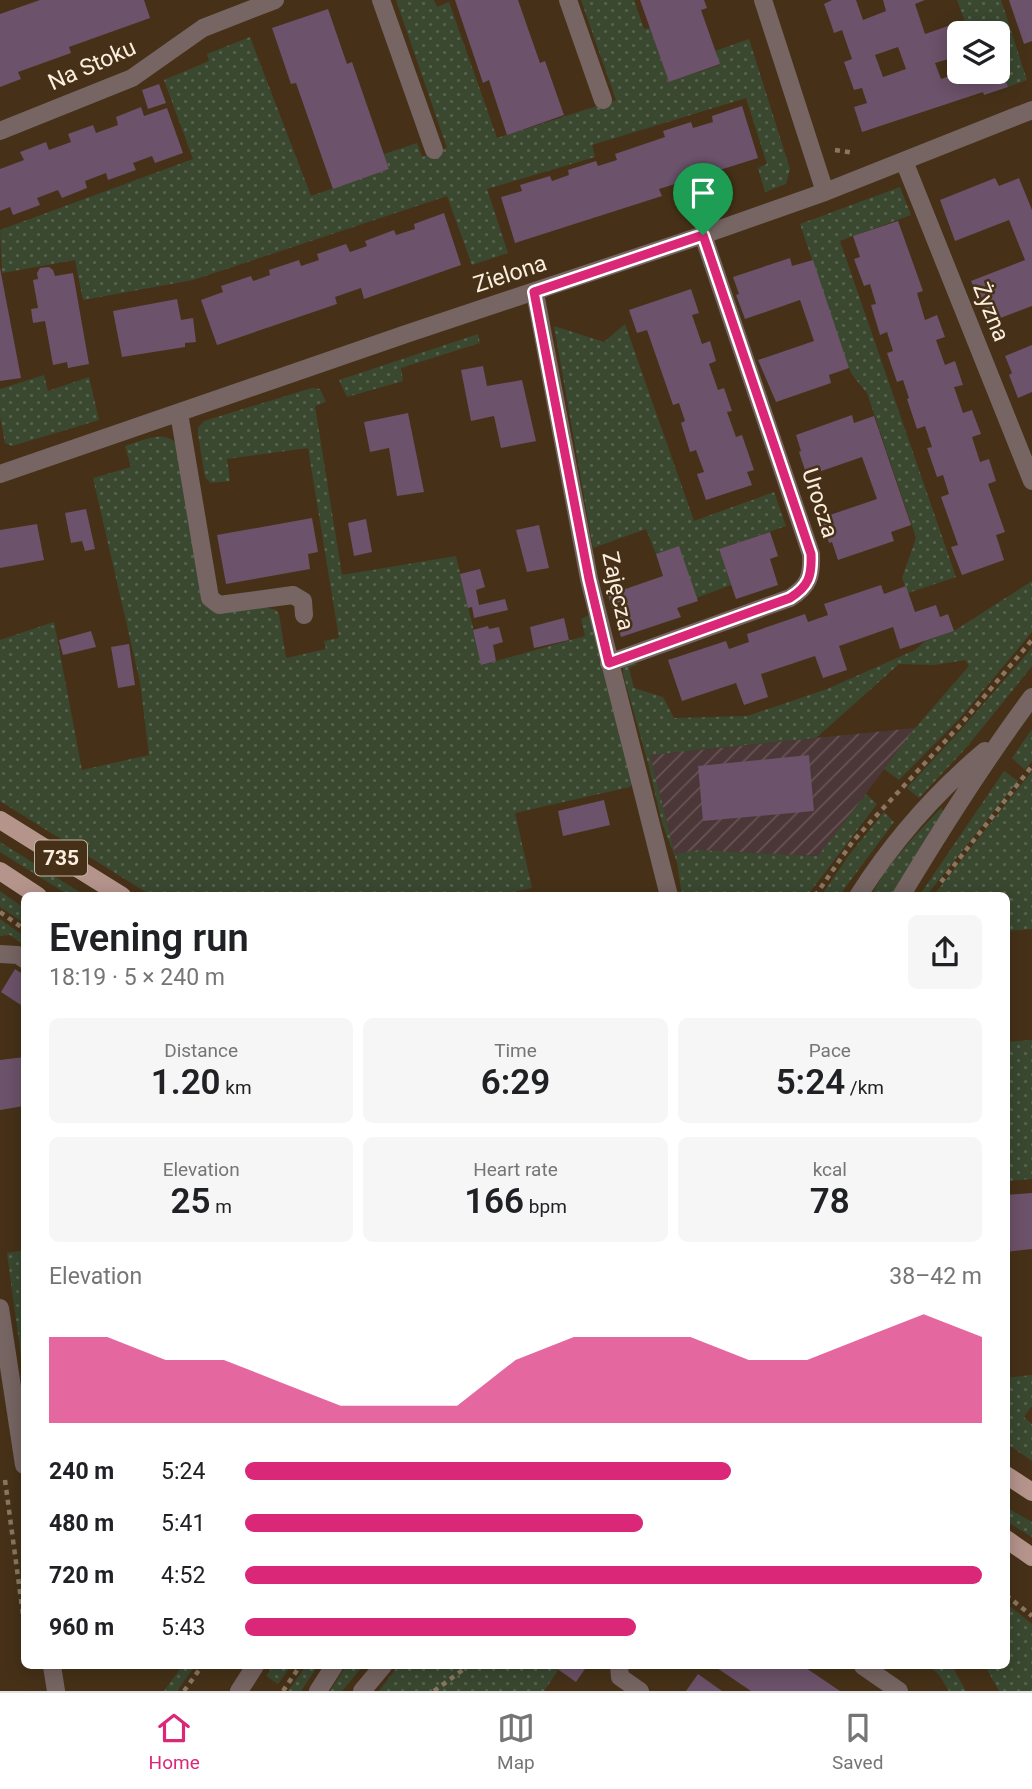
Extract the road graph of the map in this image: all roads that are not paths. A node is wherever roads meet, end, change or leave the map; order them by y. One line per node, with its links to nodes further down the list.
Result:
1 (275, 0): 7 (street, Na Stoku)
2 (381, 0): 8 (street)
3 (568, 0): 5 (street)
4 (764, 0): 10 (street)
5 (603, 100)
6 (1032, 110): 9 (street, Zielona)
7 (0, 131)
8 (434, 149)
9 (904, 161): 10 (street, Zielona); 15 (street, Żyzna)
10 (825, 192): 11 (street, Zielona)
11 (703, 235): 12 (street, Zielona); 17 (street, Urocza)
12 (534, 292): 13 (street, Zielona); 17 (street, Zajęcza)
13 (179, 413): 14 (street, Zielona); 16 (street)
14 (0, 474)
15 (1032, 481)
16 (304, 615)
17 (609, 663): 24 (street, Zajęcza)
18 (1032, 697): 19 (street)
19 (1001, 738): 25 (street); 26 (street)
20 (0, 820): 23 (main road, 735)
21 (1, 872): 22 (main road, 735)
22 (32, 892)
23 (116, 892)
24 (668, 892)
25 (861, 892)
26 (904, 892)
27 (0, 954): 28 (street)
28 (21, 957)
29 (0, 1308): 30 (street)
30 (21, 1439)
31 (1010, 1478): 32 (main road)
32 (1032, 1492)
33 (1010, 1542): 34 (main road)
34 (1032, 1557)
35 (52, 1669): 41 (street)
36 (253, 1669): 42 (street)
37 (332, 1669): 43 (street)
38 (380, 1669): 44 (street)
39 (619, 1669): 45 (street)
40 (867, 1669): 46 (street)
41 (56, 1691)
42 (239, 1691)
43 (318, 1691)
44 (362, 1691)
45 (640, 1691)
46 (899, 1691)

